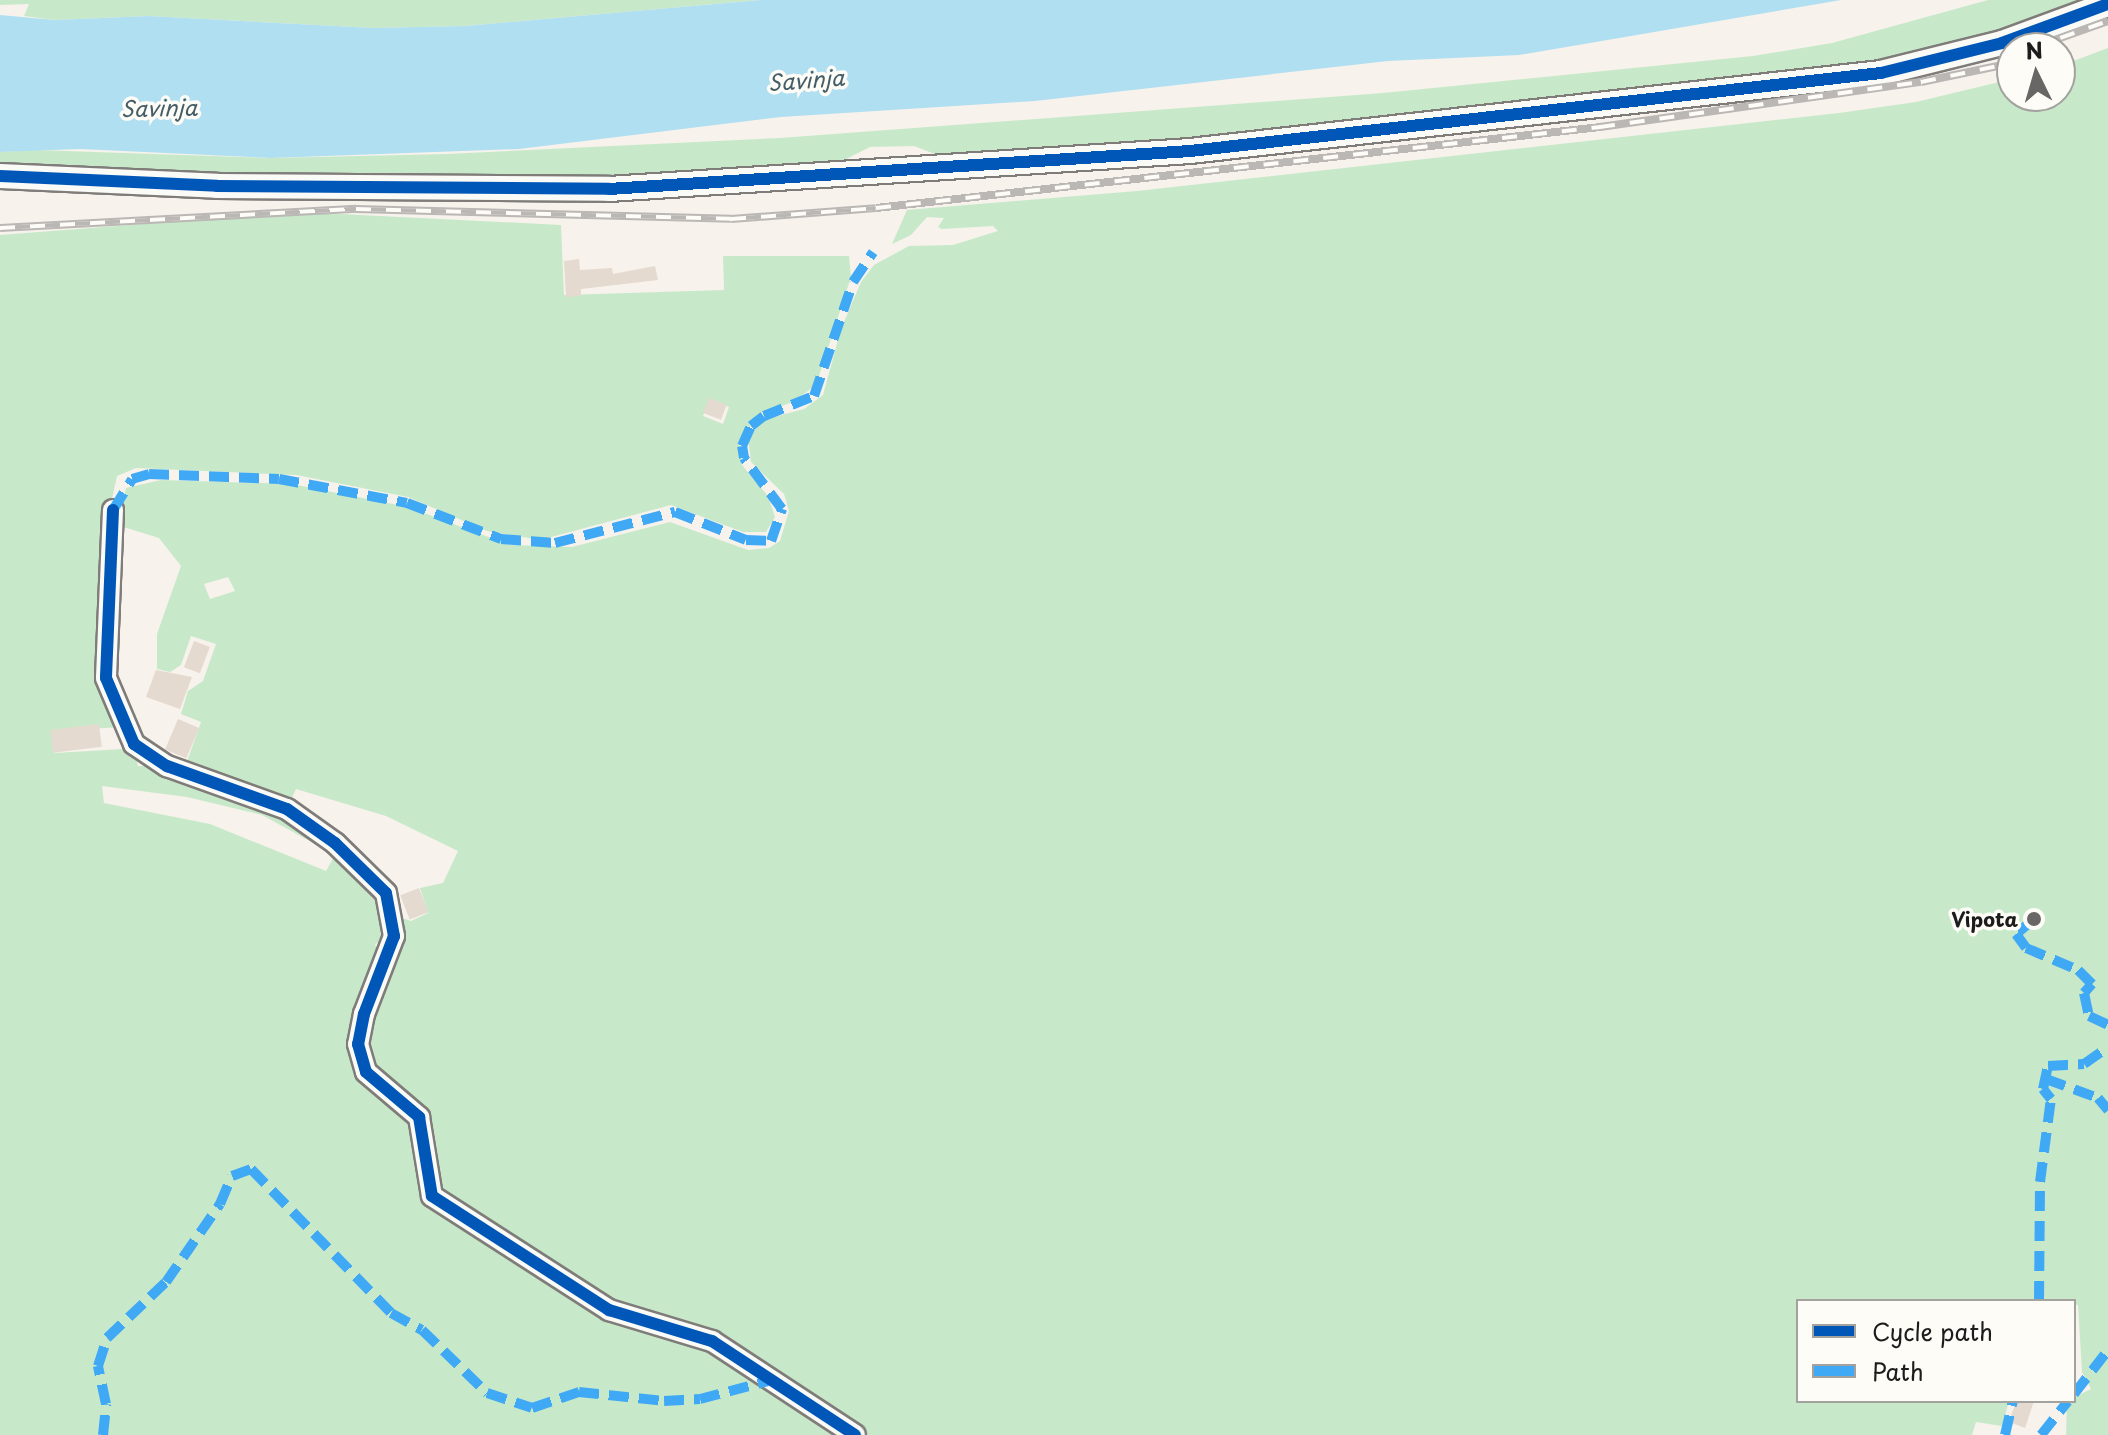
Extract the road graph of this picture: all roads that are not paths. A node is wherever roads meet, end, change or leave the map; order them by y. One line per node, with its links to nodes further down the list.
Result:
1 (2108, 4): 2 (street)
2 (0, 176)
3 (113, 510): 4 (street)
4 (855, 1435)

